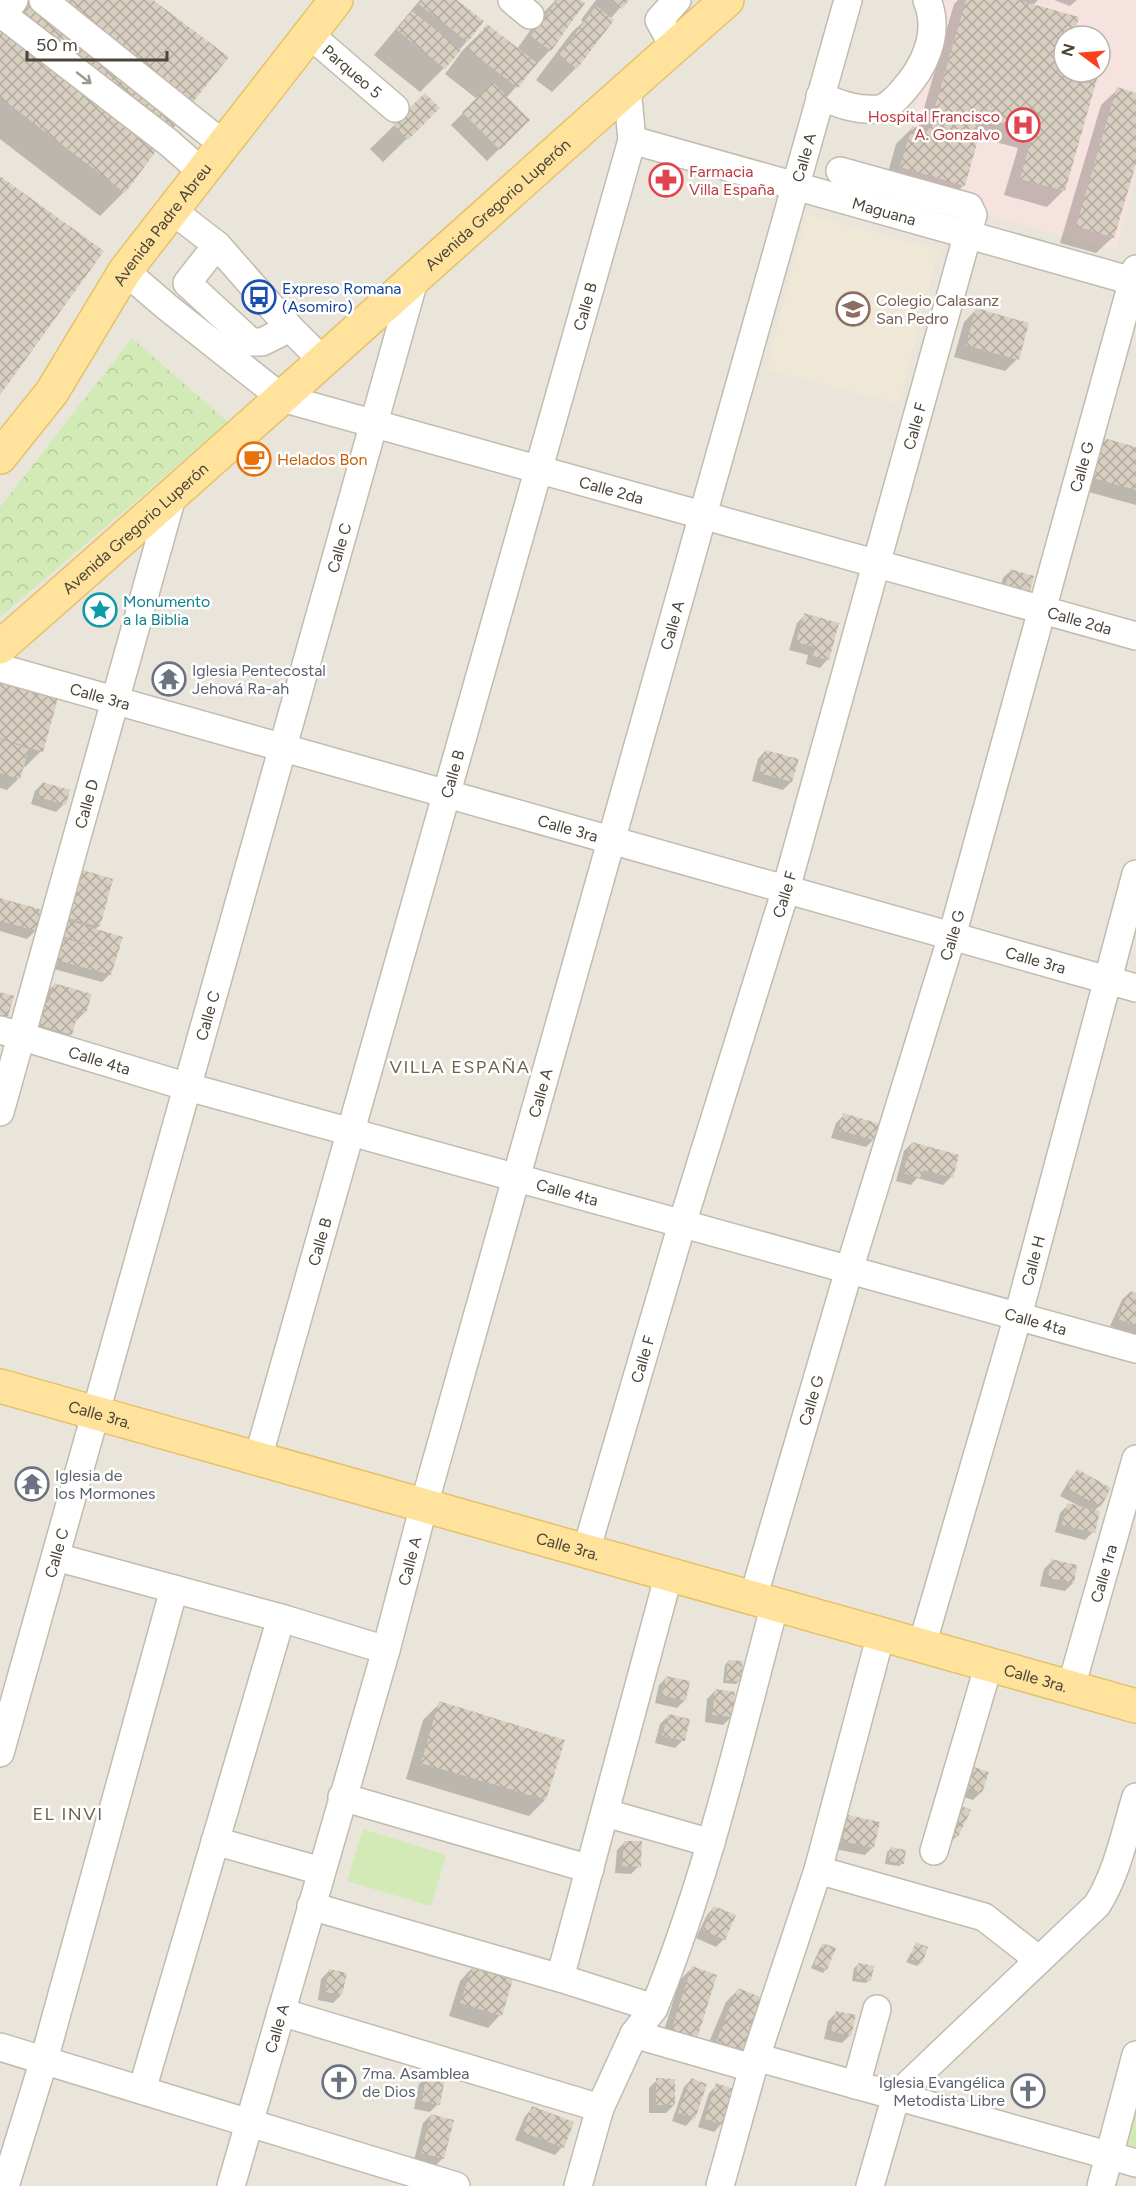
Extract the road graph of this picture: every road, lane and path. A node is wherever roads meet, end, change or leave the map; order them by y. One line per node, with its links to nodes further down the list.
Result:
1 (14, 0): 16 (street, one-way to 16)
2 (43, 0): 14 (street)
3 (336, 0): 8 (main road, Avenida Padre Abreu)
4 (677, 0): 9 (street)
5 (727, 0): 9 (main road, Avenida Gregorio Luperón)
6 (848, 0): 11 (street, Calle A)
7 (927, 0): 11 (street)
8 (309, 34): 12 (street, Parqueo 5); 14 (main road, Avenida Padre Abreu)
9 (674, 47): 10 (main road, Avenida Gregorio Luperón)
10 (627, 88): 13 (street, Calle B); 22 (main road, Avenida Gregorio Luperón)
11 (820, 96): 17 (street, Calle A)
12 (395, 108)
13 (632, 140): 17 (street, Maguana); 31 (street, Calle B)
14 (224, 145): 16 (main road, Avenida Padre Abreu)
15 (840, 171): 19 (street, Calle F)
16 (202, 172): 18 (main road, Avenida Padre Abreu)
17 (795, 184): 19 (street, Maguana); 33 (street, Calle A)
18 (173, 211): 20 (street); 21 (main road, Avenida Padre Abreu)
19 (967, 234): 23 (street, Maguana); 34 (street, Calle F)
20 (217, 245): 24 (street); 26 (street)
21 (125, 271): 25 (street, Calle 2da); 30 (main road, Avenida Padre Abreu)
22 (415, 277): 27 (main road, Avenida Gregorio Luperón); 29 (street, Calle C)
23 (1135, 277): 35 (street, Calle G)
24 (187, 283): 25 (street); 26 (street)
25 (167, 307): 28 (street, Calle 2da)
26 (290, 328): 27 (street)
27 (322, 361): 28 (main road, Avenida Gregorio Luperón)
28 (282, 398): 29 (street, Calle 2da); 32 (main road, Avenida Gregorio Luperón)
29 (374, 425): 31 (street, Calle 2da); 40 (street, Calle C)
30 (0, 457)
31 (538, 471): 33 (street, Calle 2da); 41 (street, Calle B)
32 (171, 497): 37 (main road, Avenida Gregorio Luperón); 39 (street, Calle D)
33 (702, 515): 34 (street, Calle 2da); 42 (street, Calle A)
34 (874, 565): 35 (street, Calle 2da); 44 (street, Calle F)
35 (1040, 611): 36 (street, Calle 2da); 45 (street, Calle G)
36 (1136, 636)
37 (0, 647)
38 (0, 668): 39 (street, Calle 3ra)
39 (115, 700): 40 (street, Calle 3ra); 48 (street, Calle D)
40 (283, 747): 41 (street, Calle 3ra); 49 (street, Calle C)
41 (447, 794): 42 (street, Calle 3ra); 51 (street, Calle B)
42 (611, 840): 44 (street, Calle 3ra); 52 (street, Calle A)
43 (1136, 874): 46 (street, Calle H)
44 (786, 889): 45 (street, Calle 3ra); 53 (street, Calle F)
45 (952, 936): 46 (street, Calle 3ra); 54 (street, Calle G)
46 (1107, 979): 47 (street, Calle 3ra); 55 (street, Calle H)
47 (1136, 988)
48 (11, 1033): 49 (street, Calle 4ta); 50 (street, Calle D)
49 (188, 1087): 51 (street, Calle 4ta); 58 (street, Calle C)
50 (0, 1112)
51 (350, 1132): 52 (street, Calle 4ta); 59 (street, Calle B)
52 (516, 1178): 53 (street, Calle 4ta); 61 (street, Calle A)
53 (682, 1224): 54 (street, Calle 4ta); 62 (street, Calle F)
54 (849, 1270): 55 (street, Calle 4ta); 66 (street, Calle G)
55 (1018, 1316): 56 (street, Calle 4ta); 69 (street, Calle H)
56 (1136, 1349)
57 (0, 1386): 58 (main road, Calle 3ra.)
58 (97, 1413): 59 (main road, Calle 3ra.); 63 (street, Calle C)
59 (258, 1458): 61 (main road, Calle 3ra.)
60 (1136, 1459): 72 (street, Calle 1ra)
61 (424, 1505): 62 (main road, Calle 3ra.); 70 (street, Calle A)
62 (586, 1551): 64 (main road, Calle 3ra.)
63 (56, 1557): 65 (street); 74 (street, Calle C)
64 (669, 1574): 66 (main road, Calle 3ra.); 77 (street)
65 (174, 1589): 67 (street); 93 (street)
66 (764, 1601): 68 (main road, Calle 3ra.); 79 (street, Calle G)
67 (281, 1618): 70 (street); 78 (street)
68 (881, 1634): 69 (main road, Calle 3ra.); 82 (street)
69 (922, 1645): 71 (main road, Calle 3ra.)
70 (386, 1650): 75 (street, Calle A)
71 (989, 1664): 72 (main road, Calle 3ra.); 80 (street)
72 (1071, 1687): 73 (main road, Calle 3ra.)
73 (1136, 1706)
74 (0, 1753)
75 (342, 1797): 81 (street); 83 (street, Calle A)
76 (1136, 1797): 85 (street)
77 (606, 1813): 79 (street); 81 (street)
78 (215, 1841): 83 (street); 96 (street)
79 (711, 1843): 87 (street, Calle G)
80 (934, 1851)
81 (590, 1869): 86 (street)
82 (818, 1870): 85 (street); 94 (street)
83 (321, 1871): 84 (street, Calle A)
84 (311, 1906): 86 (street); 89 (street, Calle A)
85 (1039, 1960): 97 (street)
86 (560, 1978): 87 (street)
87 (654, 2008): 90 (street, Calle G)
88 (877, 2009): 95 (street)
89 (281, 2012): 98 (street); 99 (street, Calle A)
90 (634, 2034): 94 (street); 98 (street, Calle G)
91 (0, 2047): 93 (street)
92 (1136, 2055): 100 (street)
93 (44, 2060): 96 (street); 102 (street)
94 (754, 2062): 95 (street); 106 (street)
95 (856, 2085): 97 (street)
96 (142, 2090): 99 (street)
97 (896, 2096): 100 (street); 107 (street)
98 (600, 2108): 105 (street, Calle G)
99 (250, 2123): 103 (street, Calle A); 104 (street)
100 (1109, 2155): 101 (street); 108 (street)
101 (1136, 2163)
102 (9, 2183)
103 (231, 2186)
104 (456, 2186)
105 (578, 2186)
106 (720, 2186)
107 (870, 2186)
108 (1101, 2186)

